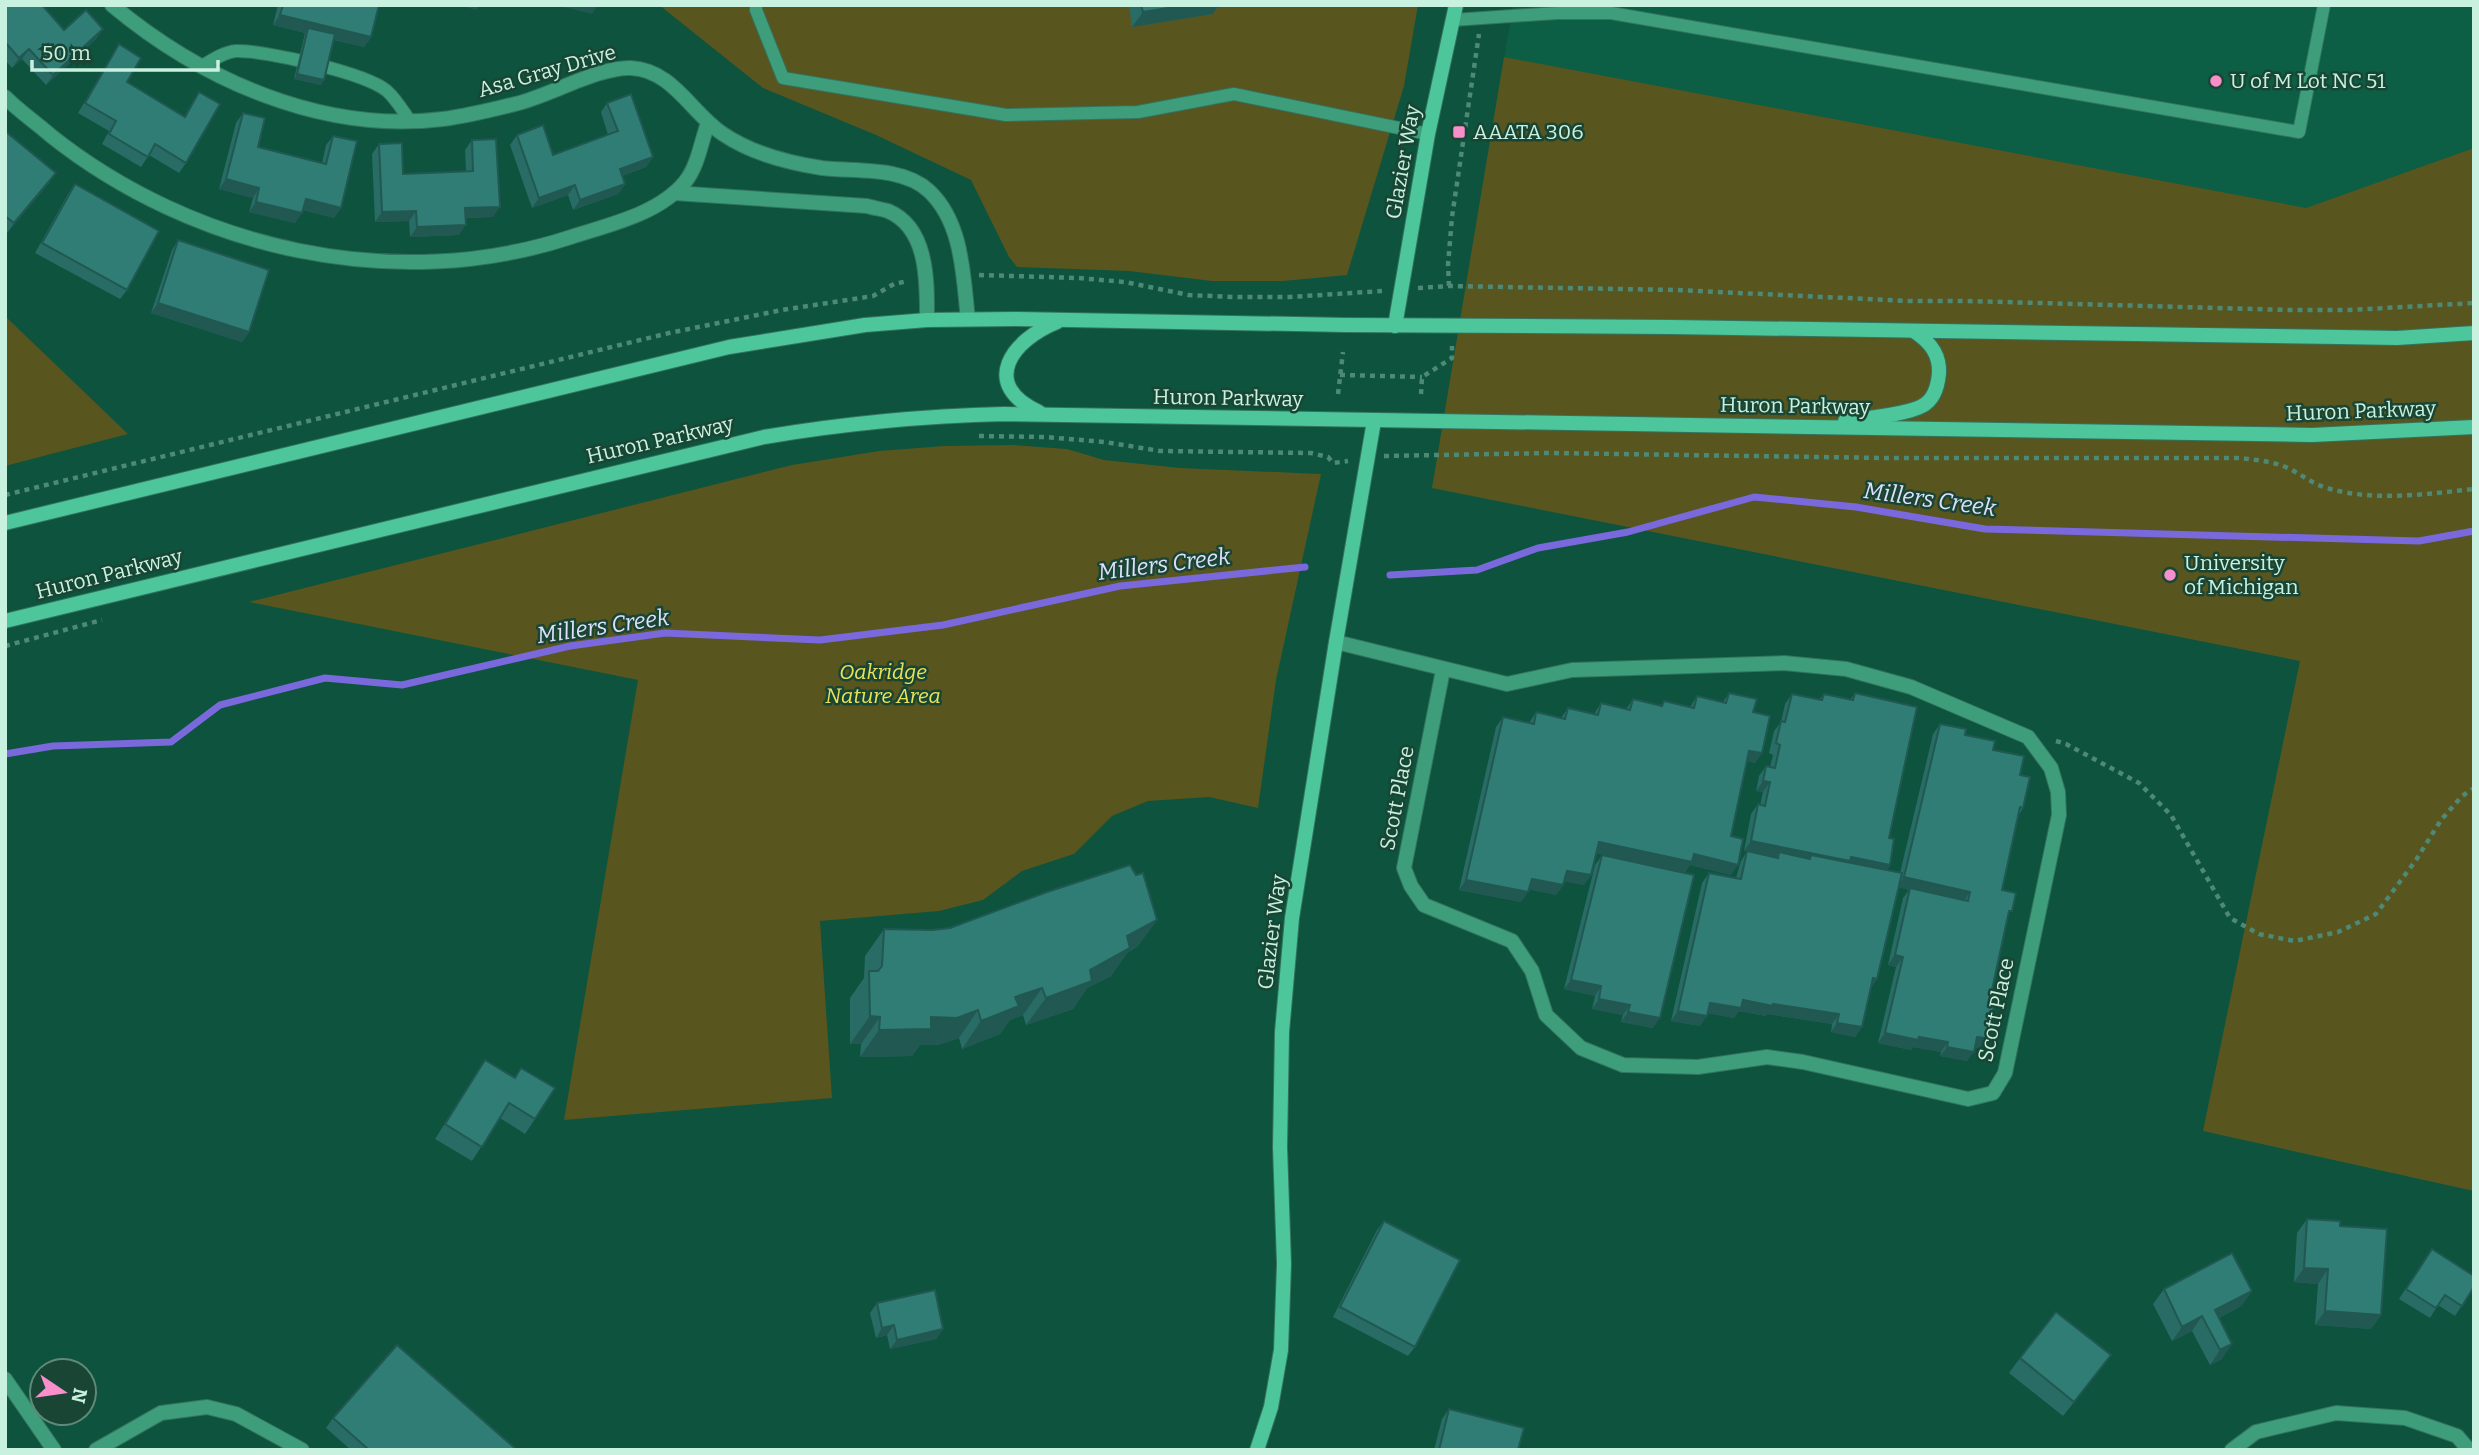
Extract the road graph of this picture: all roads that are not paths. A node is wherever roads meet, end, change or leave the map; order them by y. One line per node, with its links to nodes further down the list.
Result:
1 (112, 5): 5 (street, Asa Gray Drive)
2 (756, 5): 9 (lane)
3 (2324, 5): 4 (lane)
4 (1454, 13): 9 (main road, Glazier Way)
5 (202, 66): 7 (street, Asa Gray Drive); 7 (lane)
6 (5, 97): 10 (street)
7 (410, 121): 8 (street, Asa Gray Drive)
8 (708, 123): 10 (street); 11 (street, Asa Gray Drive)
9 (1428, 134): 14 (main road, Glazier Way)
10 (674, 192): 12 (street)
11 (968, 319): 12 (main road); 13 (main road)
12 (928, 320): 21 (main road)
13 (1062, 320): 14 (main road); 17 (main road)
14 (1395, 326): 15 (main road)
15 (1915, 332): 16 (main road); 19 (main road)
16 (2474, 333)
17 (1045, 415): 18 (main road, Huron Parkway); 22 (main road, Huron Parkway)
18 (1374, 421): 19 (main road, Huron Parkway); 23 (main road, Glazier Way)
19 (1805, 427): 20 (main road, Huron Parkway)
20 (2474, 428)
21 (5, 523)
22 (5, 621)
23 (1336, 642): 24 (street); 29 (main road, Glazier Way)
24 (1443, 670): 24 (street, Scott Place)
25 (5, 1379): 26 (street)
26 (54, 1450)
27 (96, 1450): 28 (street)
28 (302, 1450)
29 (1257, 1450)
30 (2232, 1450): 31 (street)
31 (2469, 1450)

